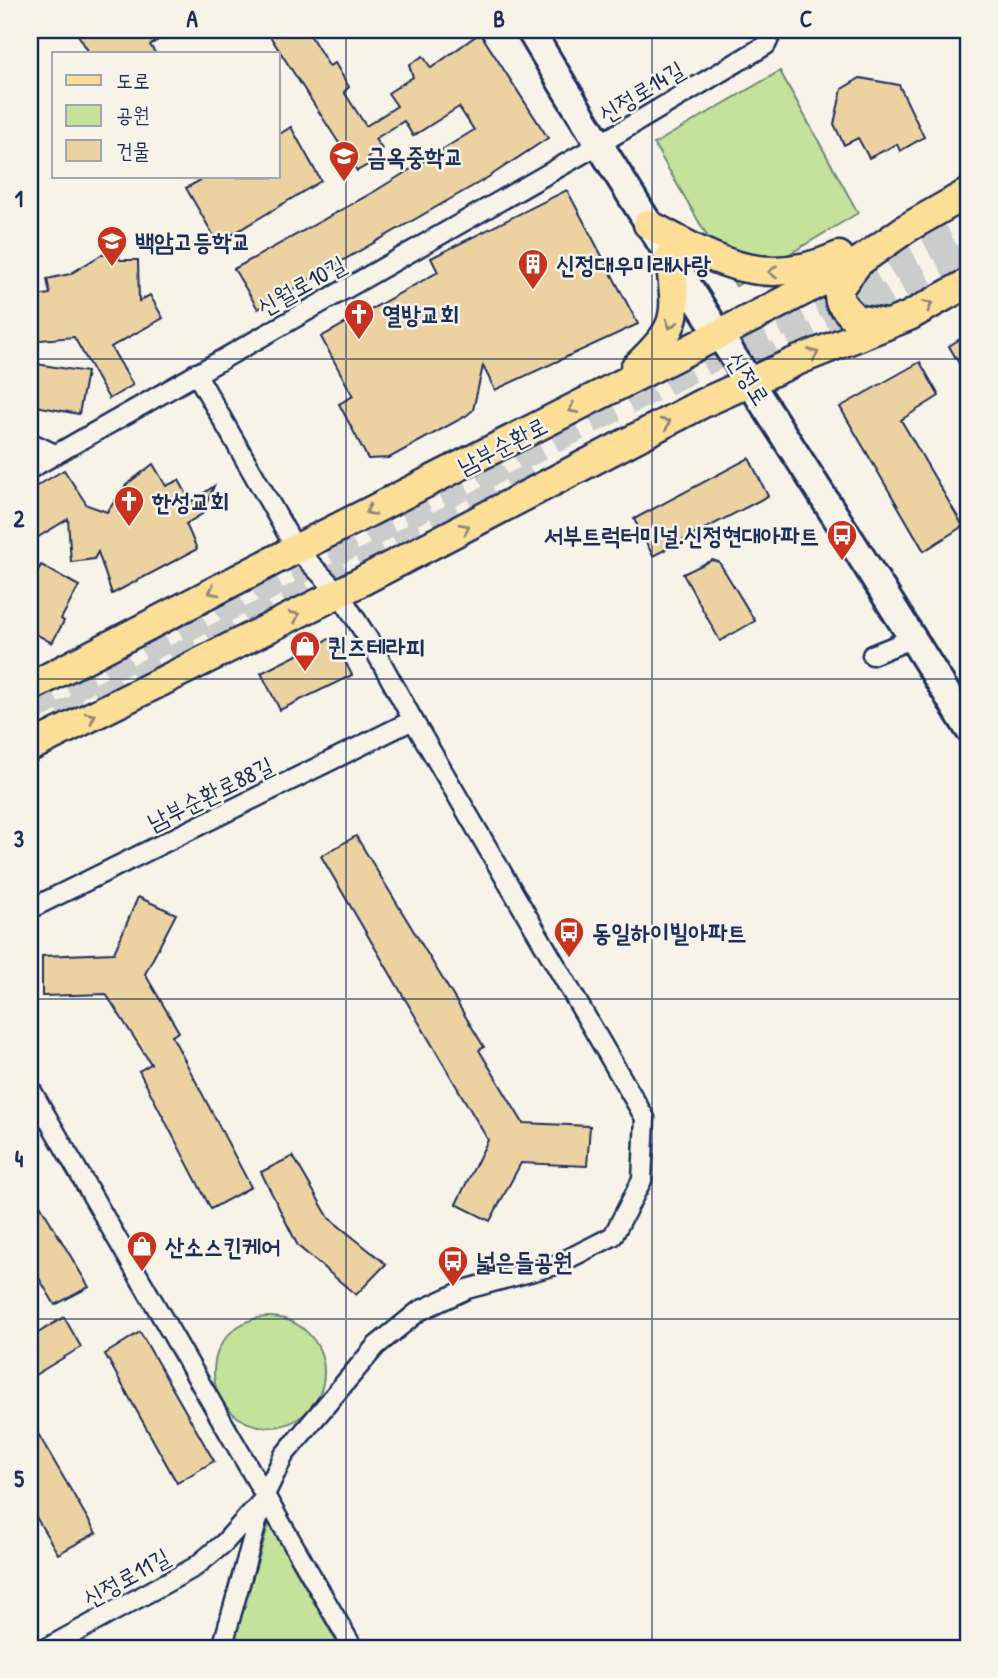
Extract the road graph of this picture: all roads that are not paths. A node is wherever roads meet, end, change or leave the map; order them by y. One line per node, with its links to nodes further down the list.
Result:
1 (530, 30): 3 (main road, 신정로)
2 (773, 30): 3 (street, 신정로14길)
3 (598, 145): 5 (main road, 신정로); 12 (street, 신월로10길)
4 (968, 193): 6 (main road, 남부순환로)
5 (648, 224): 6 (main road, one-way to 5); 7 (main road, 신정로)
6 (907, 228): 8 (main road, 남부순환로)
7 (670, 257): 11 (main road, 신정로); 14 (main road, one-way to 14)
8 (860, 261): 10 (main road); 11 (main road, 남부순환로)
9 (968, 283): 10 (main road, one-way to 9)
10 (886, 324): 13 (main road, one-way to 10)
11 (721, 333): 13 (main road, 신정로); 14 (main road, 남부순환로)
12 (196, 373): 16 (street, 신월로10길); 18 (street)
13 (752, 382): 19 (main road, one-way to 13); 20 (main road, 신정로)
14 (613, 389): 18 (main road, 남부순환로, one-way to 18)
15 (30, 442): 16 (street)
16 (55, 454): 17 (street, 신월로10길)
17 (30, 469)
18 (296, 549): 19 (street); 22 (main road, 남부순환로, one-way to 22)
19 (339, 593): 23 (street); 25 (main road, one-way to 19)
20 (914, 638): 21 (street); 24 (main road, 신정로)
21 (872, 655)
22 (30, 687)
23 (412, 720): 26 (street, 남부순환로88길); 28 (street)
24 (968, 728)
25 (30, 747)
26 (30, 909)
27 (30, 1087): 28 (street)
28 (264, 1497): 29 (street, 신정로11길); 30 (street); 31 (street)
29 (47, 1648)
30 (222, 1648)
31 (353, 1648)

